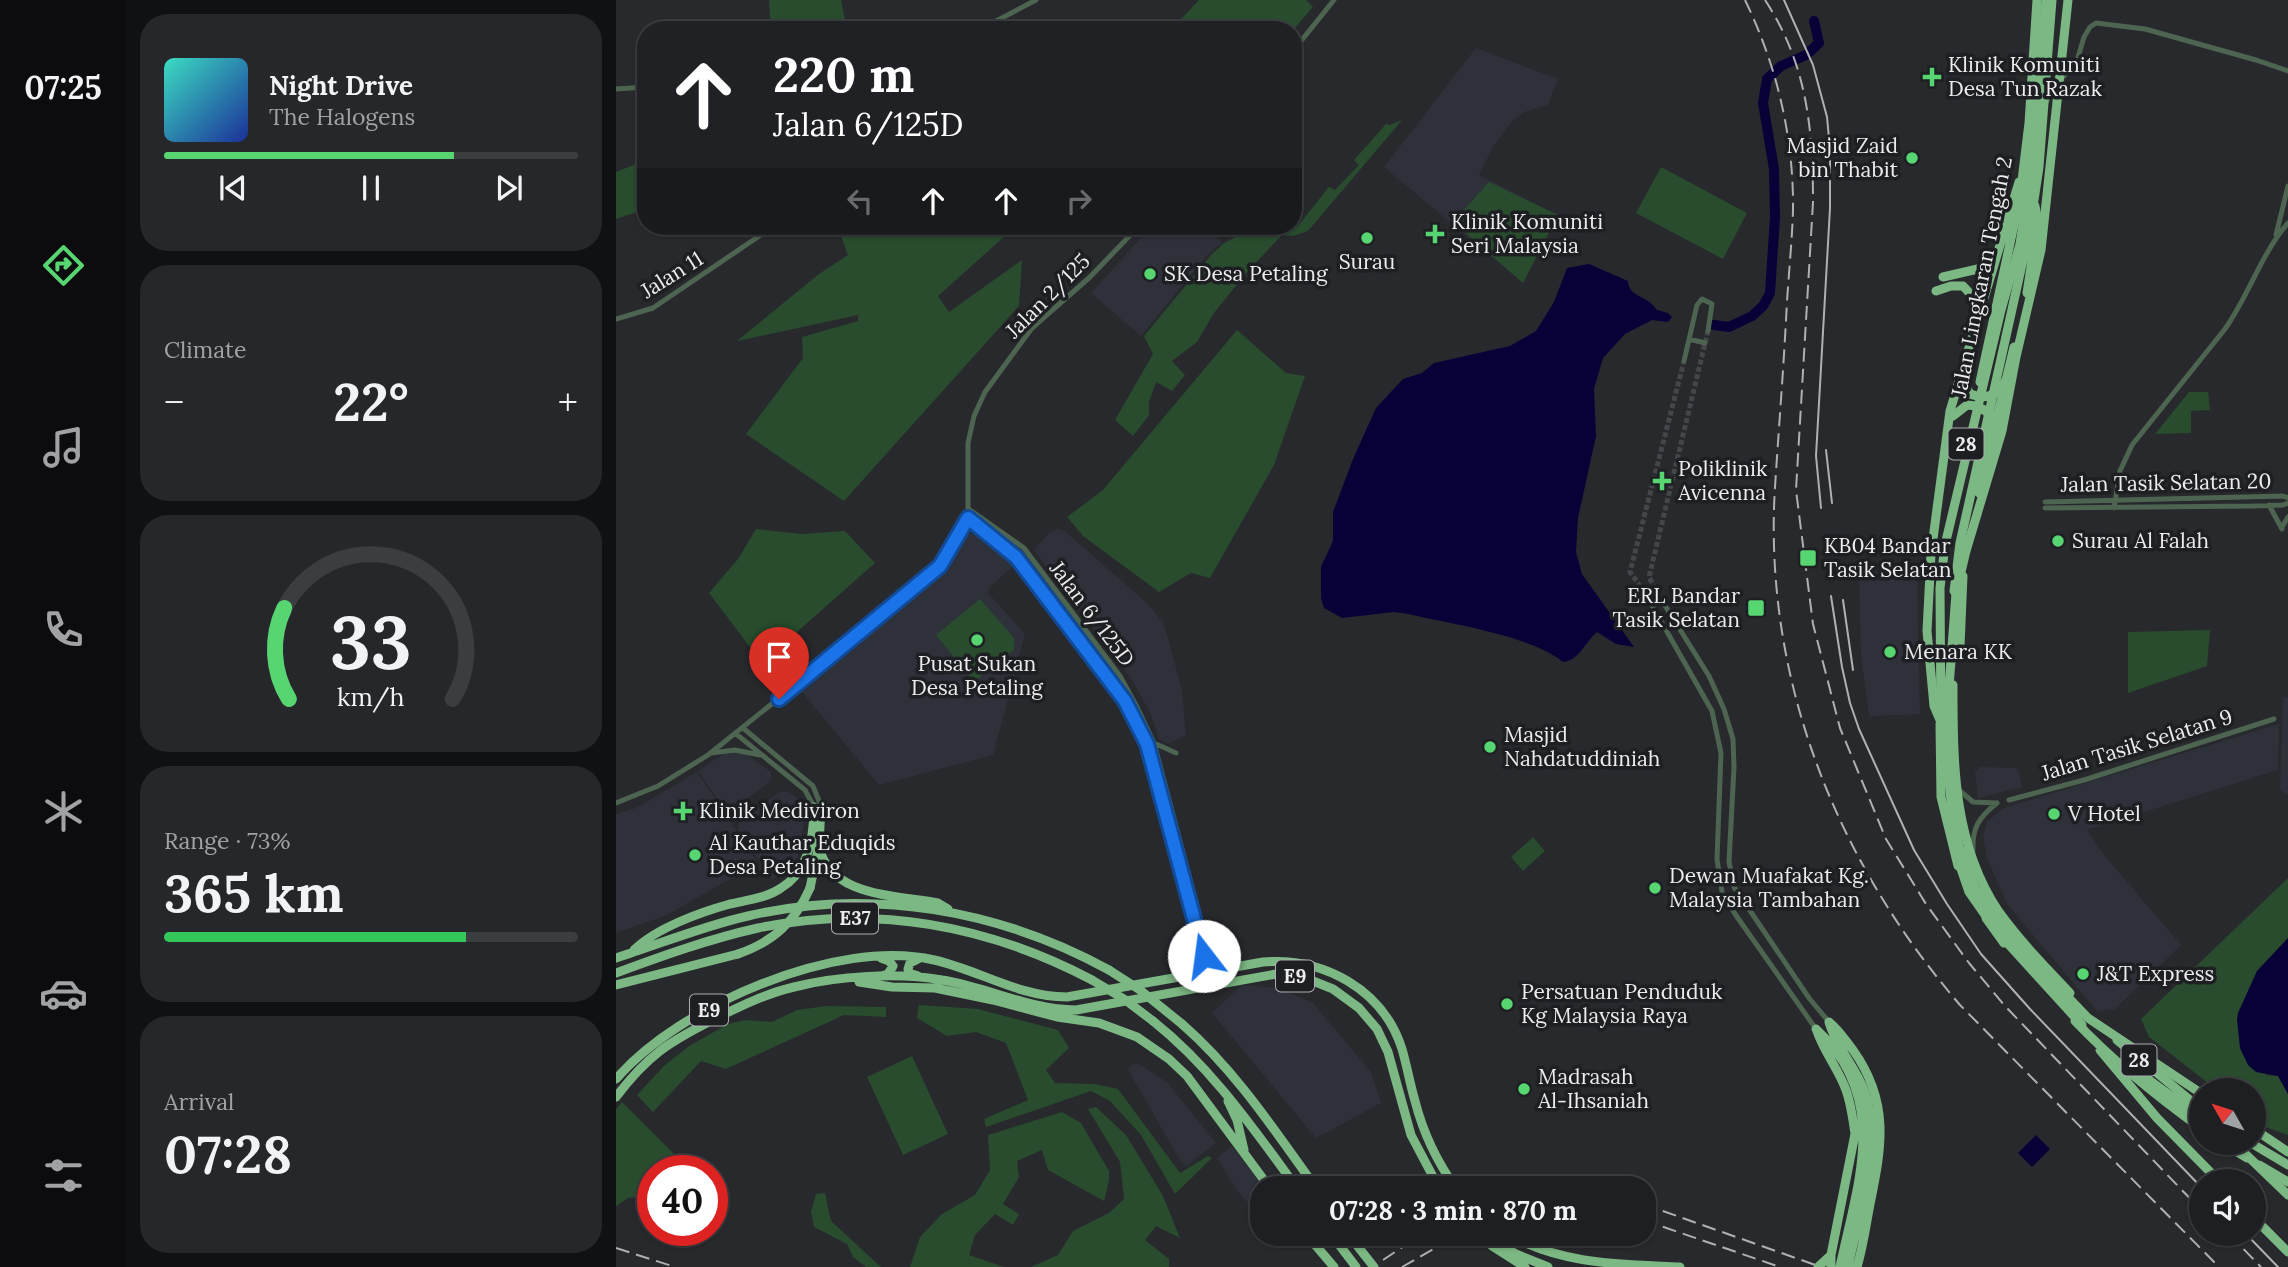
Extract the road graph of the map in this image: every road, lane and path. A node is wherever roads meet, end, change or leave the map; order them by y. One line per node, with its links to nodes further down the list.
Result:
1 (1036, 0): 7 (street)
2 (1334, 0): 8 (street)
3 (2037, 0): 15 (highway, Jalan Lingkaran Tengah 2 / 28)
4 (2046, 0): 80 (highway, bridge)
5 (2052, 0): 9 (highway, Jalan Lingkaran Tengah 2 / 28)
6 (2068, 0): 76 (highway, bridge)
7 (996, 21)
8 (1302, 40)
9 (2048, 57): 11 (street); 14 (highway, Jalan Lingkaran Tengah 2 / 28)
10 (2288, 71): 11 (street)
11 (2066, 74): 14 (street)
12 (637, 88): 13 (street)
13 (616, 89)
14 (2044, 110): 17 (highway, Jalan Lingkaran Tengah 2 / 28)
15 (2024, 171): 22 (highway); 46 (highway, Jalan Lingkaran Tengah 2 / 28)
16 (2288, 186): 21 (street)
17 (2033, 202): 32 (highway, bridge); 44 (highway, Jalan Lingkaran Tengah 2 / 28)
18 (2288, 223): 21 (street)
19 (761, 235): 26 (street, Jalan 11)
20 (1130, 235): 39 (street, Jalan 2/125)
21 (2275, 238): 36 (street)
22 (1994, 259): 23 (highway); 25 (highway)
23 (1944, 277)
24 (1936, 291): 25 (highway)
25 (1979, 315): 31 (highway)
26 (616, 319)
27 (1708, 331): 28 (street)
28 (1689, 339): 29 (street); 30 (street)
29 (1705, 343)
30 (1684, 361)
31 (1963, 363): 32 (highway, bridge); 33 (highway)
32 (2006, 380): 34 (highway, bridge)
33 (1951, 420): 34 (highway, bridge); 46 (highway)
34 (1995, 427): 44 (highway, bridge)
35 (2288, 500): 36 (street, Jalan Tasik Selatan 20); 38 (street, Jalan Tasik Selatan 20)
36 (2114, 504): 37 (street, Jalan Tasik Selatan 20); 38 (street, Jalan Tasik Selatan 20)
37 (2045, 505)
38 (2269, 505): 40 (street)
39 (970, 510): 41 (street, Jalan 2/125); 49 (street, Jalan 6/125D)
40 (2288, 517)
41 (968, 518): 47 (street, Jalan 2/125); 53 (street, Jalan 6/125D)
42 (1645, 593): 73 (street)
43 (1659, 596): 72 (street)
44 (1952, 660): 54 (highway, Jalan Lingkaran Tengah 2 / 28)
45 (2274, 719): 55 (street, Jalan Tasik Selatan 9)
46 (1940, 720): 74 (highway, Jalan Lingkaran Tengah 2 / 28)
47 (743, 728): 48 (street, Jalan 2/125); 57 (street)
48 (735, 733): 50 (street, Jalan 2/125); 52 (street)
49 (1154, 743): 51 (street); 53 (street, Jalan 6/125D)
50 (711, 752): 52 (street); 56 (street, Jalan 2/125)
51 (1176, 753)
52 (762, 755): 57 (street)
53 (1155, 762): 65 (street); 67 (street)
54 (1955, 785): 59 (highway, Jalan Lingkaran Tengah 2 / 28); 59 (street)
55 (2009, 800)
56 (616, 803)
57 (817, 806): 58 (highway); 61 (highway)
58 (818, 845): 60 (highway); 71 (highway, bridge)
59 (1975, 866): 79 (highway, Jalan Lingkaran Tengah 2 / 28)
60 (952, 912): 61 (highway, E37); 92 (highway, E37, bridge)
61 (631, 953): 63 (highway, E37)
62 (877, 957): 64 (highway, E9); 68 (highway); 75 (highway, E9)
63 (616, 958)
64 (923, 958): 67 (highway, E9); 69 (highway)
65 (1235, 967): 67 (highway, E9); 94 (highway, E9)
66 (616, 973): 77 (highway, E37, bridge)
67 (1194, 975)
68 (873, 977): 69 (highway, E9); 70 (highway, E9)
69 (927, 977): 93 (highway, E9)
70 (847, 979): 78 (highway, E9); 87 (highway)
71 (616, 985)
72 (1829, 1022): 95 (highway); 117 (highway)
73 (1816, 1029): 95 (highway); 106 (highway)
74 (2094, 1041): 81 (highway, Jalan Lingkaran Tengah 2 / 28); 89 (highway)
75 (616, 1079)
76 (2189, 1085)
77 (1222, 1088): 87 (highway); 91 (highway, E37)
78 (616, 1097)
79 (2189, 1100)
80 (2189, 1109)
81 (2189, 1120)
82 (2266, 1137): 84 (highway)
83 (2266, 1152): 88 (highway)
84 (2288, 1152)
85 (2242, 1155): 96 (highway)
86 (2246, 1155): 97 (highway, bridge)
87 (1246, 1156): 90 (highway)
88 (2288, 1165)
89 (2207, 1169)
90 (1261, 1176)
91 (1288, 1176)
92 (1307, 1176)
93 (1433, 1176)
94 (1447, 1176)
95 (1862, 1181): 116 (highway); 117 (highway)
96 (2288, 1182)
97 (2288, 1195)
98 (2266, 1229): 105 (highway)
99 (1316, 1246): 108 (highway)
100 (1340, 1246): 109 (highway)
101 (1357, 1246): 110 (highway)
102 (1491, 1246): 111 (highway)
103 (1503, 1246): 112 (highway)
104 (1532, 1246): 107 (highway)
105 (2288, 1252)
106 (1831, 1255): 114 (highway); 115 (highway)
107 (1658, 1266): 113 (highway)
108 (1334, 1267)
109 (1356, 1267)
110 (1374, 1267)
111 (1525, 1267)
112 (1548, 1267)
113 (1680, 1267)
114 (1818, 1267)
115 (1831, 1267)
116 (1840, 1267)
117 (1855, 1267)

